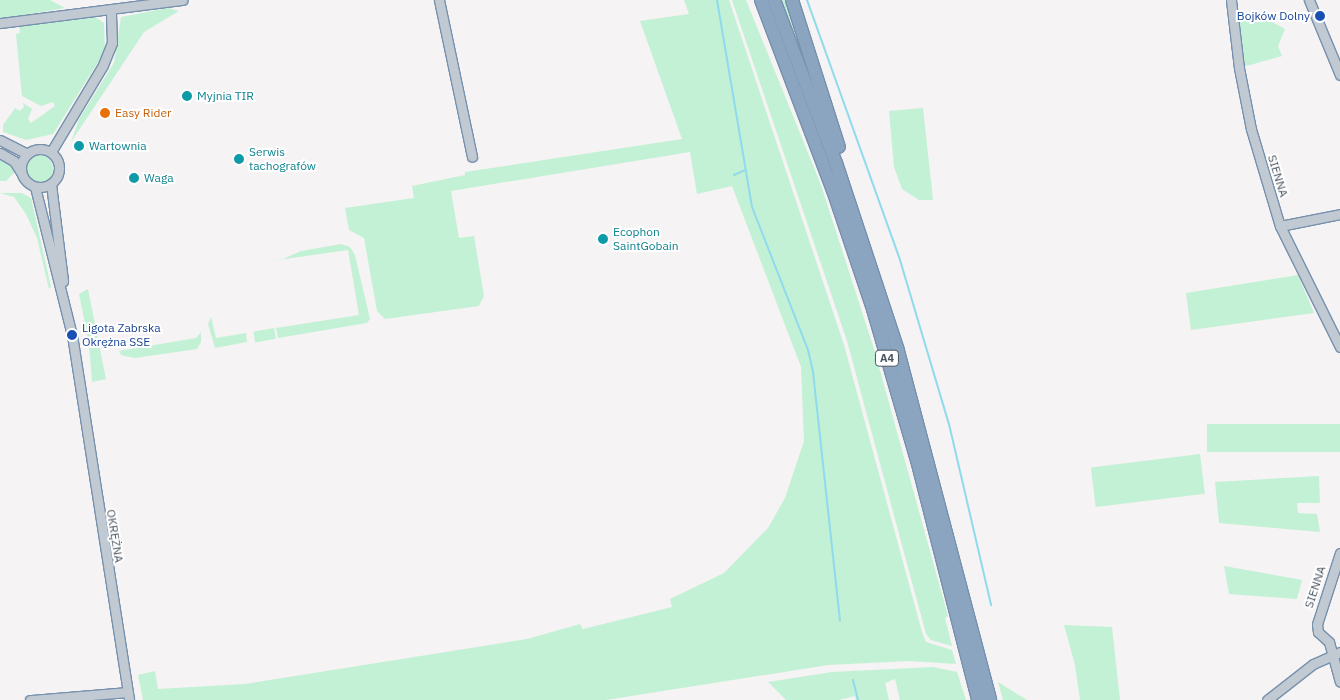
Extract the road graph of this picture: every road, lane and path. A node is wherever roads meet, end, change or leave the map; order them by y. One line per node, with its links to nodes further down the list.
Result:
1 (183, 0): 8 (street)
2 (439, 0): 17 (street)
3 (761, 0): 31 (highway, A4)
4 (774, 0): 21 (highway, A4)
5 (792, 0): 21 (highway)
6 (1231, 0): 23 (street, SIENNA)
7 (1309, 0): 11 (street)
8 (111, 10): 9 (street); 14 (street)
9 (0, 23)
10 (1340, 48): 11 (street)
11 (1330, 53): 12 (street)
12 (1340, 75)
13 (0, 140): 16 (street)
14 (51, 152): 16 (street); 19 (street)
15 (0, 153): 18 (street)
16 (26, 154): 18 (street)
17 (472, 157)
18 (21, 172): 20 (street)
19 (51, 184): 20 (street); 24 (street, OKRĘŻNA)
20 (35, 187): 24 (street, OKRĘŻNA)
21 (852, 208): 32 (highway, A4)
22 (1340, 214): 23 (street)
23 (1281, 229): 25 (street, SIENNA)
24 (62, 287): 29 (street, OKRĘŻNA)
25 (1340, 347)
26 (1340, 553): 27 (street, SIENNA)
27 (1337, 653): 28 (street, SIENNA); 33 (street)
28 (1340, 682)
29 (128, 696): 30 (street, OKRĘŻNA)
30 (30, 700)
31 (978, 700)
32 (990, 700)
33 (1267, 700)

